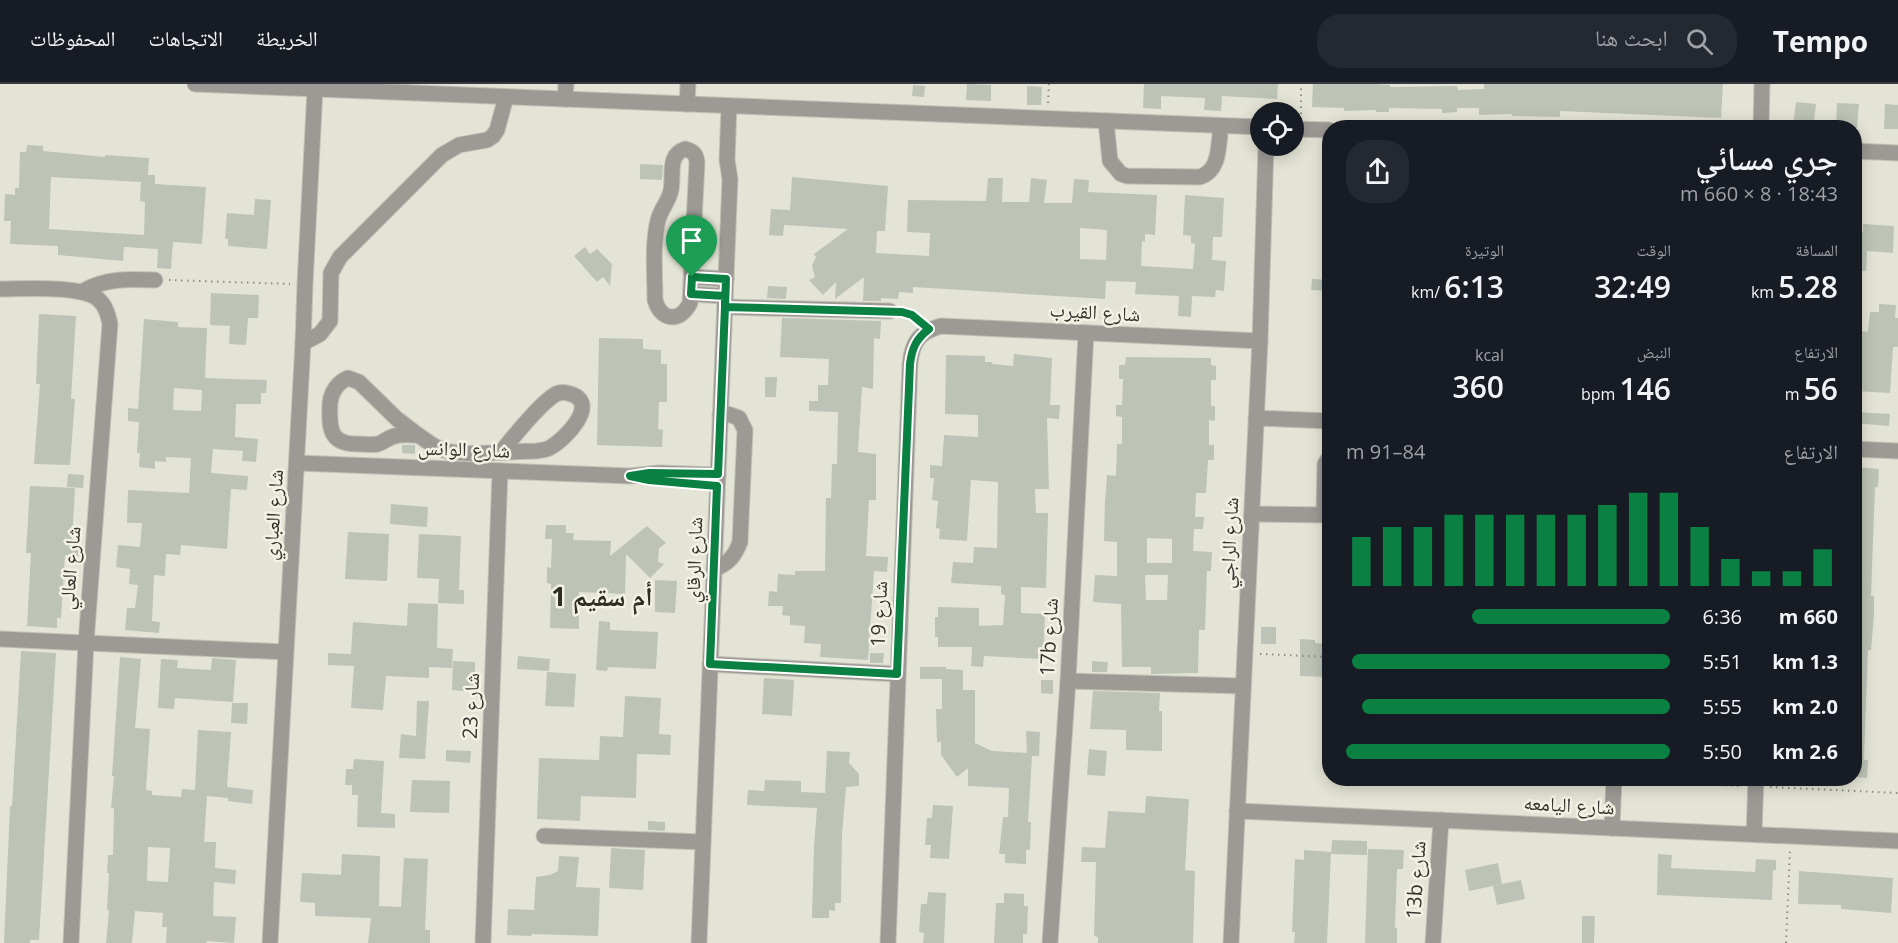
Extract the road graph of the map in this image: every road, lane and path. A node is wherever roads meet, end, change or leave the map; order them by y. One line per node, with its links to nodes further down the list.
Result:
1 (195, 84): 6 (street)
2 (688, 84): 10 (street)
3 (1301, 84): 9 (path)
4 (1762, 84): 14 (street)
5 (376, 88): 6 (street); 8 (street)
6 (315, 89): 26 (street, شارع العباري)
7 (565, 92): 8 (street); 10 (street)
8 (506, 97): 35 (street)
9 (1299, 102)
10 (687, 104): 11 (street)
11 (734, 106): 13 (street); 24 (street, شارع الرقاي)
12 (1250, 119): 13 (street)
13 (1074, 120): 15 (street)
14 (1761, 120)
15 (1106, 121): 17 (street); 17 (street)
16 (1304, 125): 19 (street)
17 (1221, 126): 18 (street)
18 (1250, 127)
19 (1322, 130)
20 (1862, 152): 21 (street)
21 (1898, 153)
22 (1266, 156): 34 (street, شارع الراجي)
23 (692, 277): 24 (street); 29 (street); 29 (street)
24 (726, 279): 30 (street, شارع الرقاي)
25 (155, 280): 26 (path); 28 (street)
26 (304, 284): 35 (street, شارع العباري)
27 (0, 289): 28 (street)
28 (83, 291): 56 (street, شارع العالي)
29 (691, 294): 30 (street)
30 (725, 301): 31 (street); 36 (street, شارع الرقاي)
31 (890, 311): 32 (path)
32 (929, 329): 33 (street, شارع القيرب); 61 (street, شارع 19)
33 (1086, 333): 34 (street, شارع القيرب); 62 (street, 17b شارع)
34 (1260, 341): 37 (street, شارع الراجي)
35 (303, 342): 48 (street, شارع العباري)
36 (720, 415): 51 (street, شارع الرقاي); 54 (street)
37 (1256, 417): 39 (street); 52 (street, شارع الراجي)
38 (397, 419): 41 (street); 42 (street); 42 (street)
39 (1322, 421)
40 (517, 433): 44 (street); 44 (street); 46 (street)
41 (418, 435): 42 (street); 47 (street)
42 (394, 436)
43 (1862, 449): 45 (street)
44 (530, 451): 46 (street)
45 (1898, 451)
46 (502, 452): 47 (street)
47 (465, 453): 49 (street)
48 (297, 463): 49 (street, شارع الوانس); 57 (street, شارع العباري)
49 (465, 470): 50 (street, شارع الوانس)
50 (500, 471): 51 (street, شارع الوانس); 76 (street, شارع 23)
51 (718, 480): 54 (street, شارع الرقاي)
52 (1252, 514): 53 (street); 58 (street, شارع الراجي)
53 (1322, 515)
54 (714, 569): 60 (street, شارع الرقاي)
55 (0, 639): 56 (street)
56 (86, 643): 57 (street); 74 (street, شارع العالي)
57 (285, 652): 75 (street, شارع العباري)
58 (1245, 653): 59 (path); 63 (street, شارع الراجي)
59 (1322, 657)
60 (710, 664): 61 (street); 73 (street, شارع الرقاي)
61 (897, 674): 78 (street, شارع 19)
62 (1068, 681): 63 (street); 79 (street, 17b شارع)
63 (1243, 686): 66 (street, شارع الراجي)
64 (1614, 786): 68 (street)
65 (1756, 786): 69 (street)
66 (1237, 811): 67 (street, شارع اليامعه); 80 (street, شارع الراجي)
67 (1441, 820): 68 (street, شارع اليامعه); 81 (street, 13b شارع)
68 (1612, 828): 69 (street, شارع اليامعه)
69 (1754, 834): 71 (street, شارع اليامعه)
70 (544, 836): 73 (street)
71 (1791, 836): 72 (street, شارع اليامعه); 82 (path)
72 (1898, 841)
73 (703, 842): 77 (street, شارع الرقاي)
74 (71, 943)
75 (270, 943)
76 (483, 943)
77 (699, 943)
78 (888, 943)
79 (1050, 943)
80 (1231, 943)
81 (1433, 943)
82 (1786, 943)

